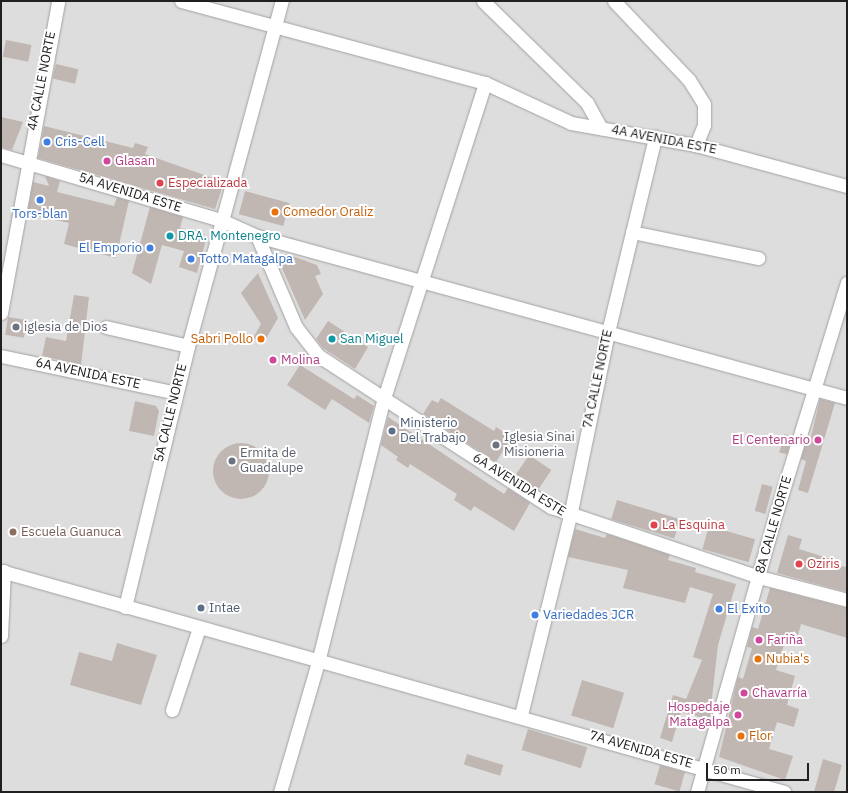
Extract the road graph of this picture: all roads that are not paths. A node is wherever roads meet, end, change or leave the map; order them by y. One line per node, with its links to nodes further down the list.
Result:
1 (58, 1): 12 (street, 4A CALLE NORTE)
2 (181, 1): 6 (street)
3 (282, 1): 6 (street, 5A CALLE NORTE)
4 (483, 1): 8 (street)
5 (614, 1): 10 (street)
6 (275, 26): 7 (street, 4A AVENIDA ESTE); 14 (street, 5A CALLE NORTE)
7 (485, 83): 8 (street, 4A AVENIDA ESTE); 18 (street)
8 (601, 128): 9 (street, 4A AVENIDA ESTE)
9 (655, 137): 10 (street, 4A AVENIDA ESTE); 15 (street, 7A CALLE NORTE)
10 (696, 145): 13 (street, 4A AVENIDA ESTE)
11 (1, 155): 12 (street, 5A AVENIDA ESTE)
12 (26, 162): 14 (street, 5A AVENIDA ESTE); 20 (street, 4A CALLE NORTE)
13 (847, 186)
14 (221, 220): 16 (street, 5A AVENIDA ESTE); 23 (street, 5A CALLE NORTE)
15 (632, 232): 17 (street); 22 (street, 7A CALLE NORTE)
16 (257, 236): 18 (street, 5A AVENIDA ESTE); 27 (street, 6A AVENIDA ESTE)
17 (758, 258)
18 (420, 280): 22 (street, 5A AVENIDA ESTE); 27 (street)
19 (847, 283): 25 (street, 8A CALLE NORTE)
20 (1, 313)
21 (106, 327): 23 (street)
22 (608, 332): 25 (street, 5A AVENIDA ESTE); 29 (street, 7A CALLE NORTE)
23 (188, 346): 26 (street, 5A CALLE NORTE)
24 (1, 356): 26 (street, 6A AVENIDA ESTE)
25 (814, 390): 28 (street, 5A AVENIDA ESTE); 31 (street, 8A CALLE NORTE)
26 (176, 393): 33 (street, 5A CALLE NORTE)
27 (384, 398): 29 (street, 6A AVENIDA ESTE); 36 (street)
28 (847, 398)
29 (570, 516): 31 (street, 6A AVENIDA ESTE); 38 (street, 7A CALLE NORTE)
30 (3, 571): 33 (street, 7A AVENIDA ESTE); 35 (street)
31 (758, 578): 32 (street, 6A AVENIDA ESTE); 39 (street, 8A CALLE NORTE)
32 (847, 600)
33 (125, 607): 34 (street, 7A AVENIDA ESTE)
34 (199, 628): 36 (street, 7A AVENIDA ESTE); 37 (street)
35 (1, 636)
36 (318, 662): 38 (street, 7A AVENIDA ESTE); 40 (street)
37 (172, 710)
38 (521, 715): 39 (street, 7A AVENIDA ESTE)
39 (704, 768): 41 (street, 8A CALLE NORTE); 42 (street, 7A AVENIDA ESTE)
40 (280, 792)
41 (697, 792)
42 (784, 792)

